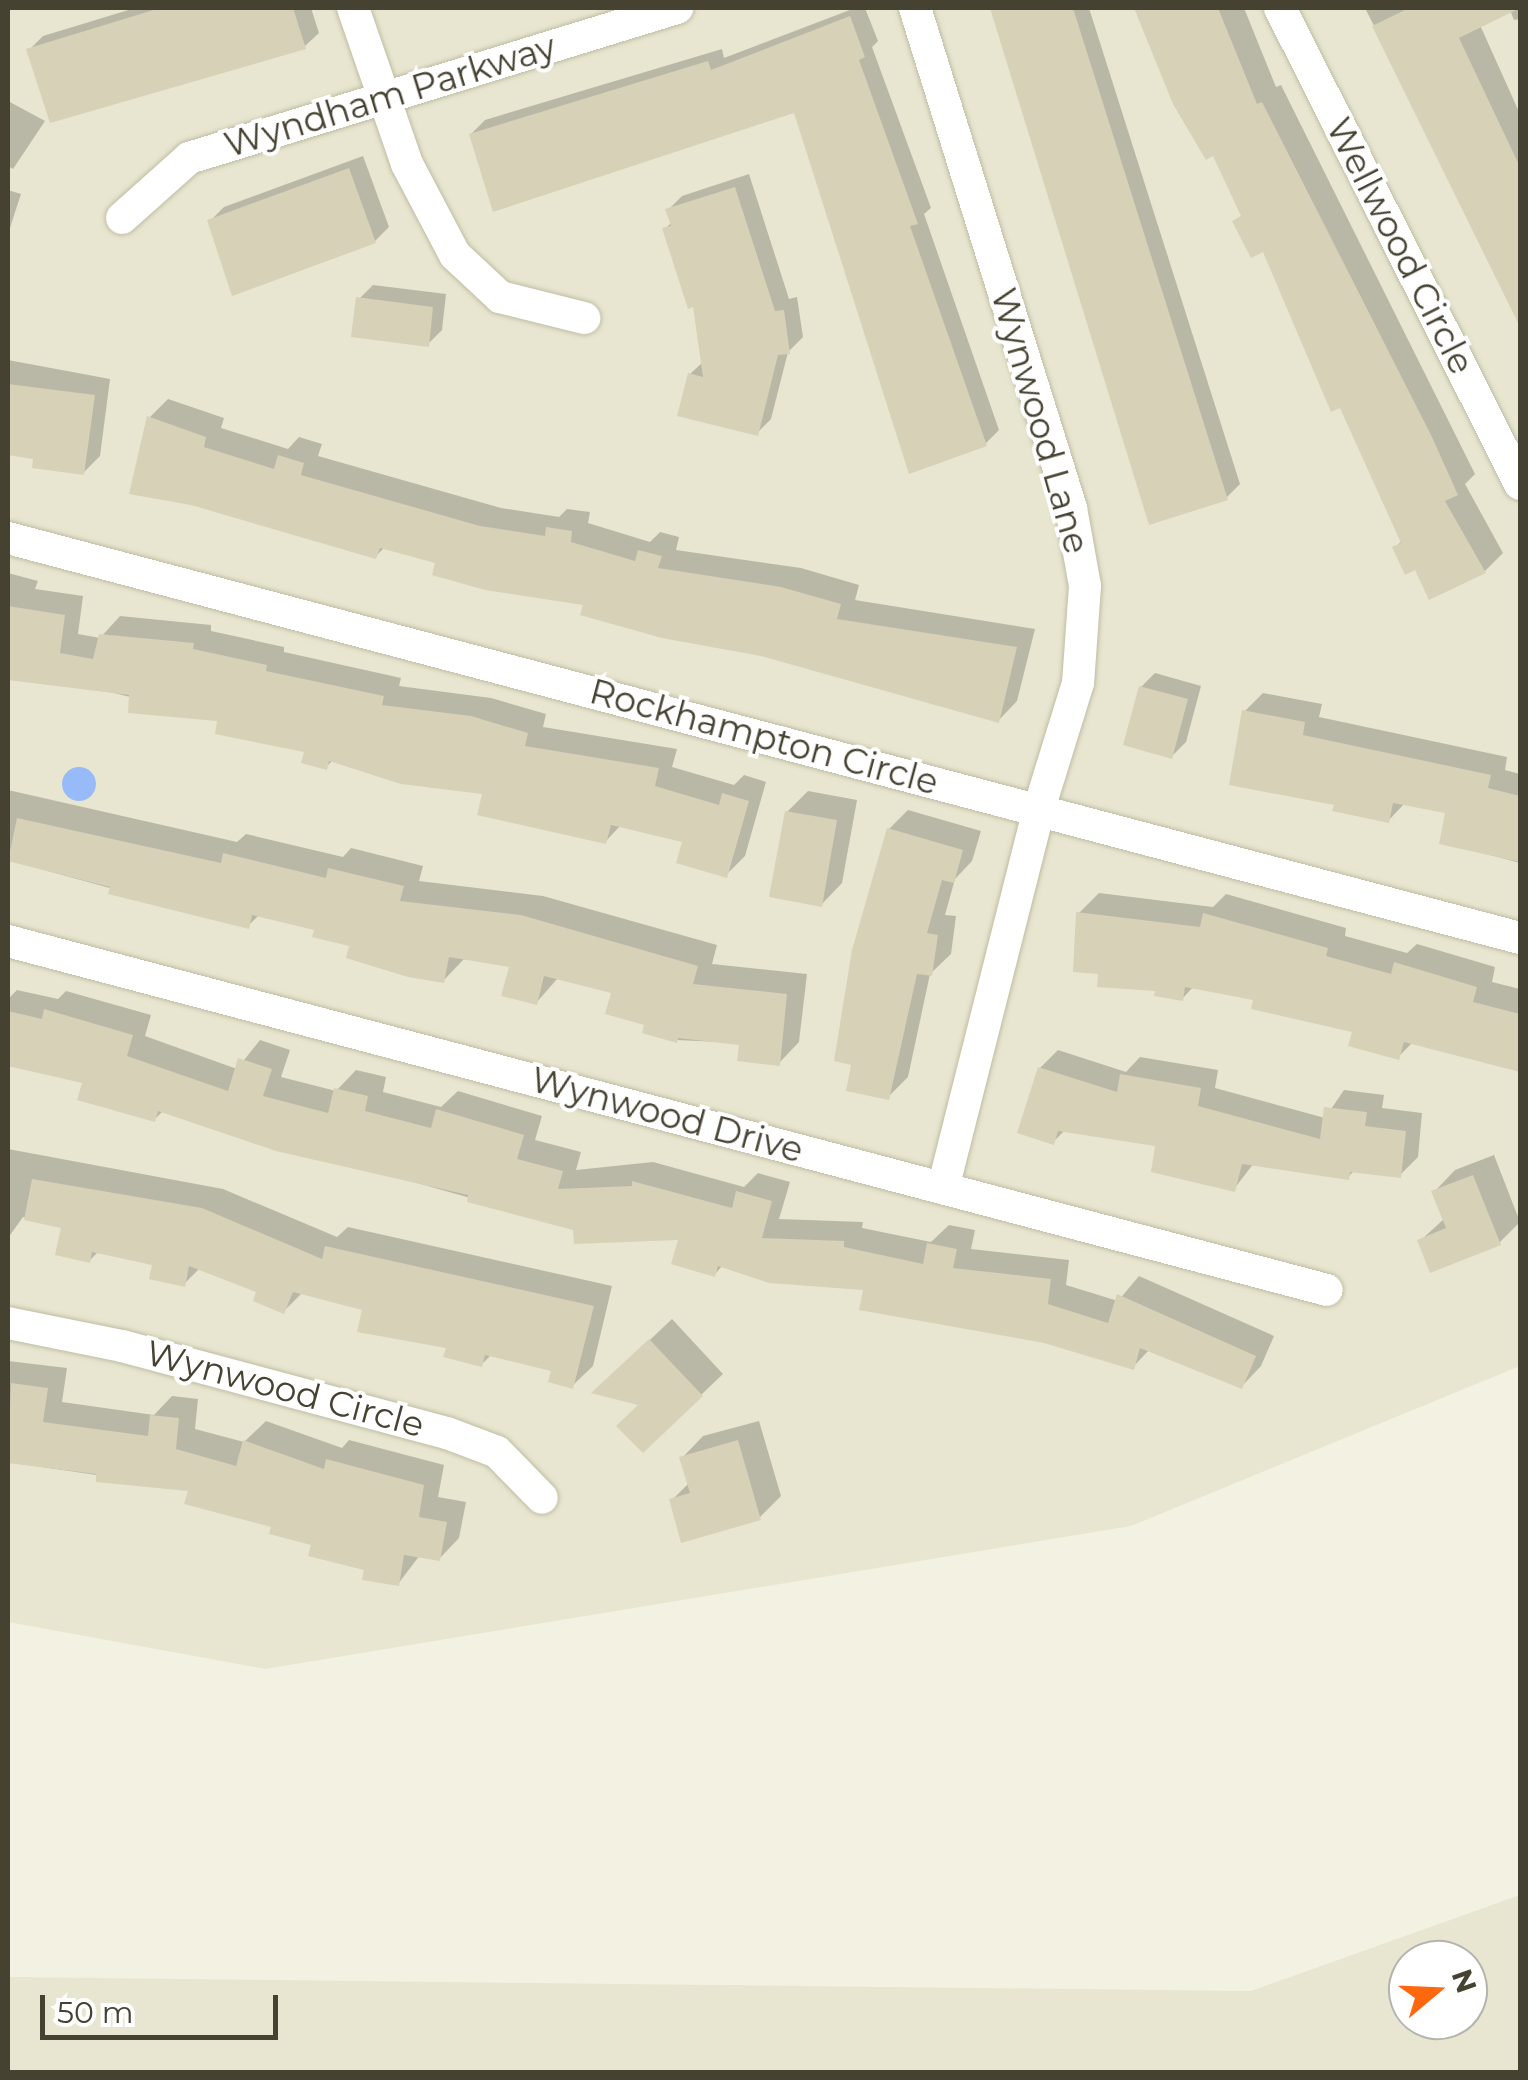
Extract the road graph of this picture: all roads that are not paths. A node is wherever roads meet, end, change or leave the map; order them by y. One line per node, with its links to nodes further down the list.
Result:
1 (354, 8): 5 (street)
2 (677, 8): 5 (street, Wyndham Parkway)
3 (915, 8): 10 (street, Wynwood Lane)
4 (1280, 8): 8 (street, Wellwood Circle)
5 (382, 99): 6 (street, Wyndham Parkway); 7 (street)
6 (122, 218)
7 (584, 318)
8 (1520, 484)
9 (8, 538): 10 (street, Rockhampton Circle)
10 (1039, 809): 11 (street, Rockhampton Circle); 13 (street, Wynwood Lane)
11 (1520, 938)
12 (8, 941): 13 (street, Wynwood Drive)
13 (942, 1188): 14 (street, Wynwood Drive)
14 (1327, 1290)
15 (8, 1323): 16 (street, Wynwood Circle)
16 (542, 1498)

